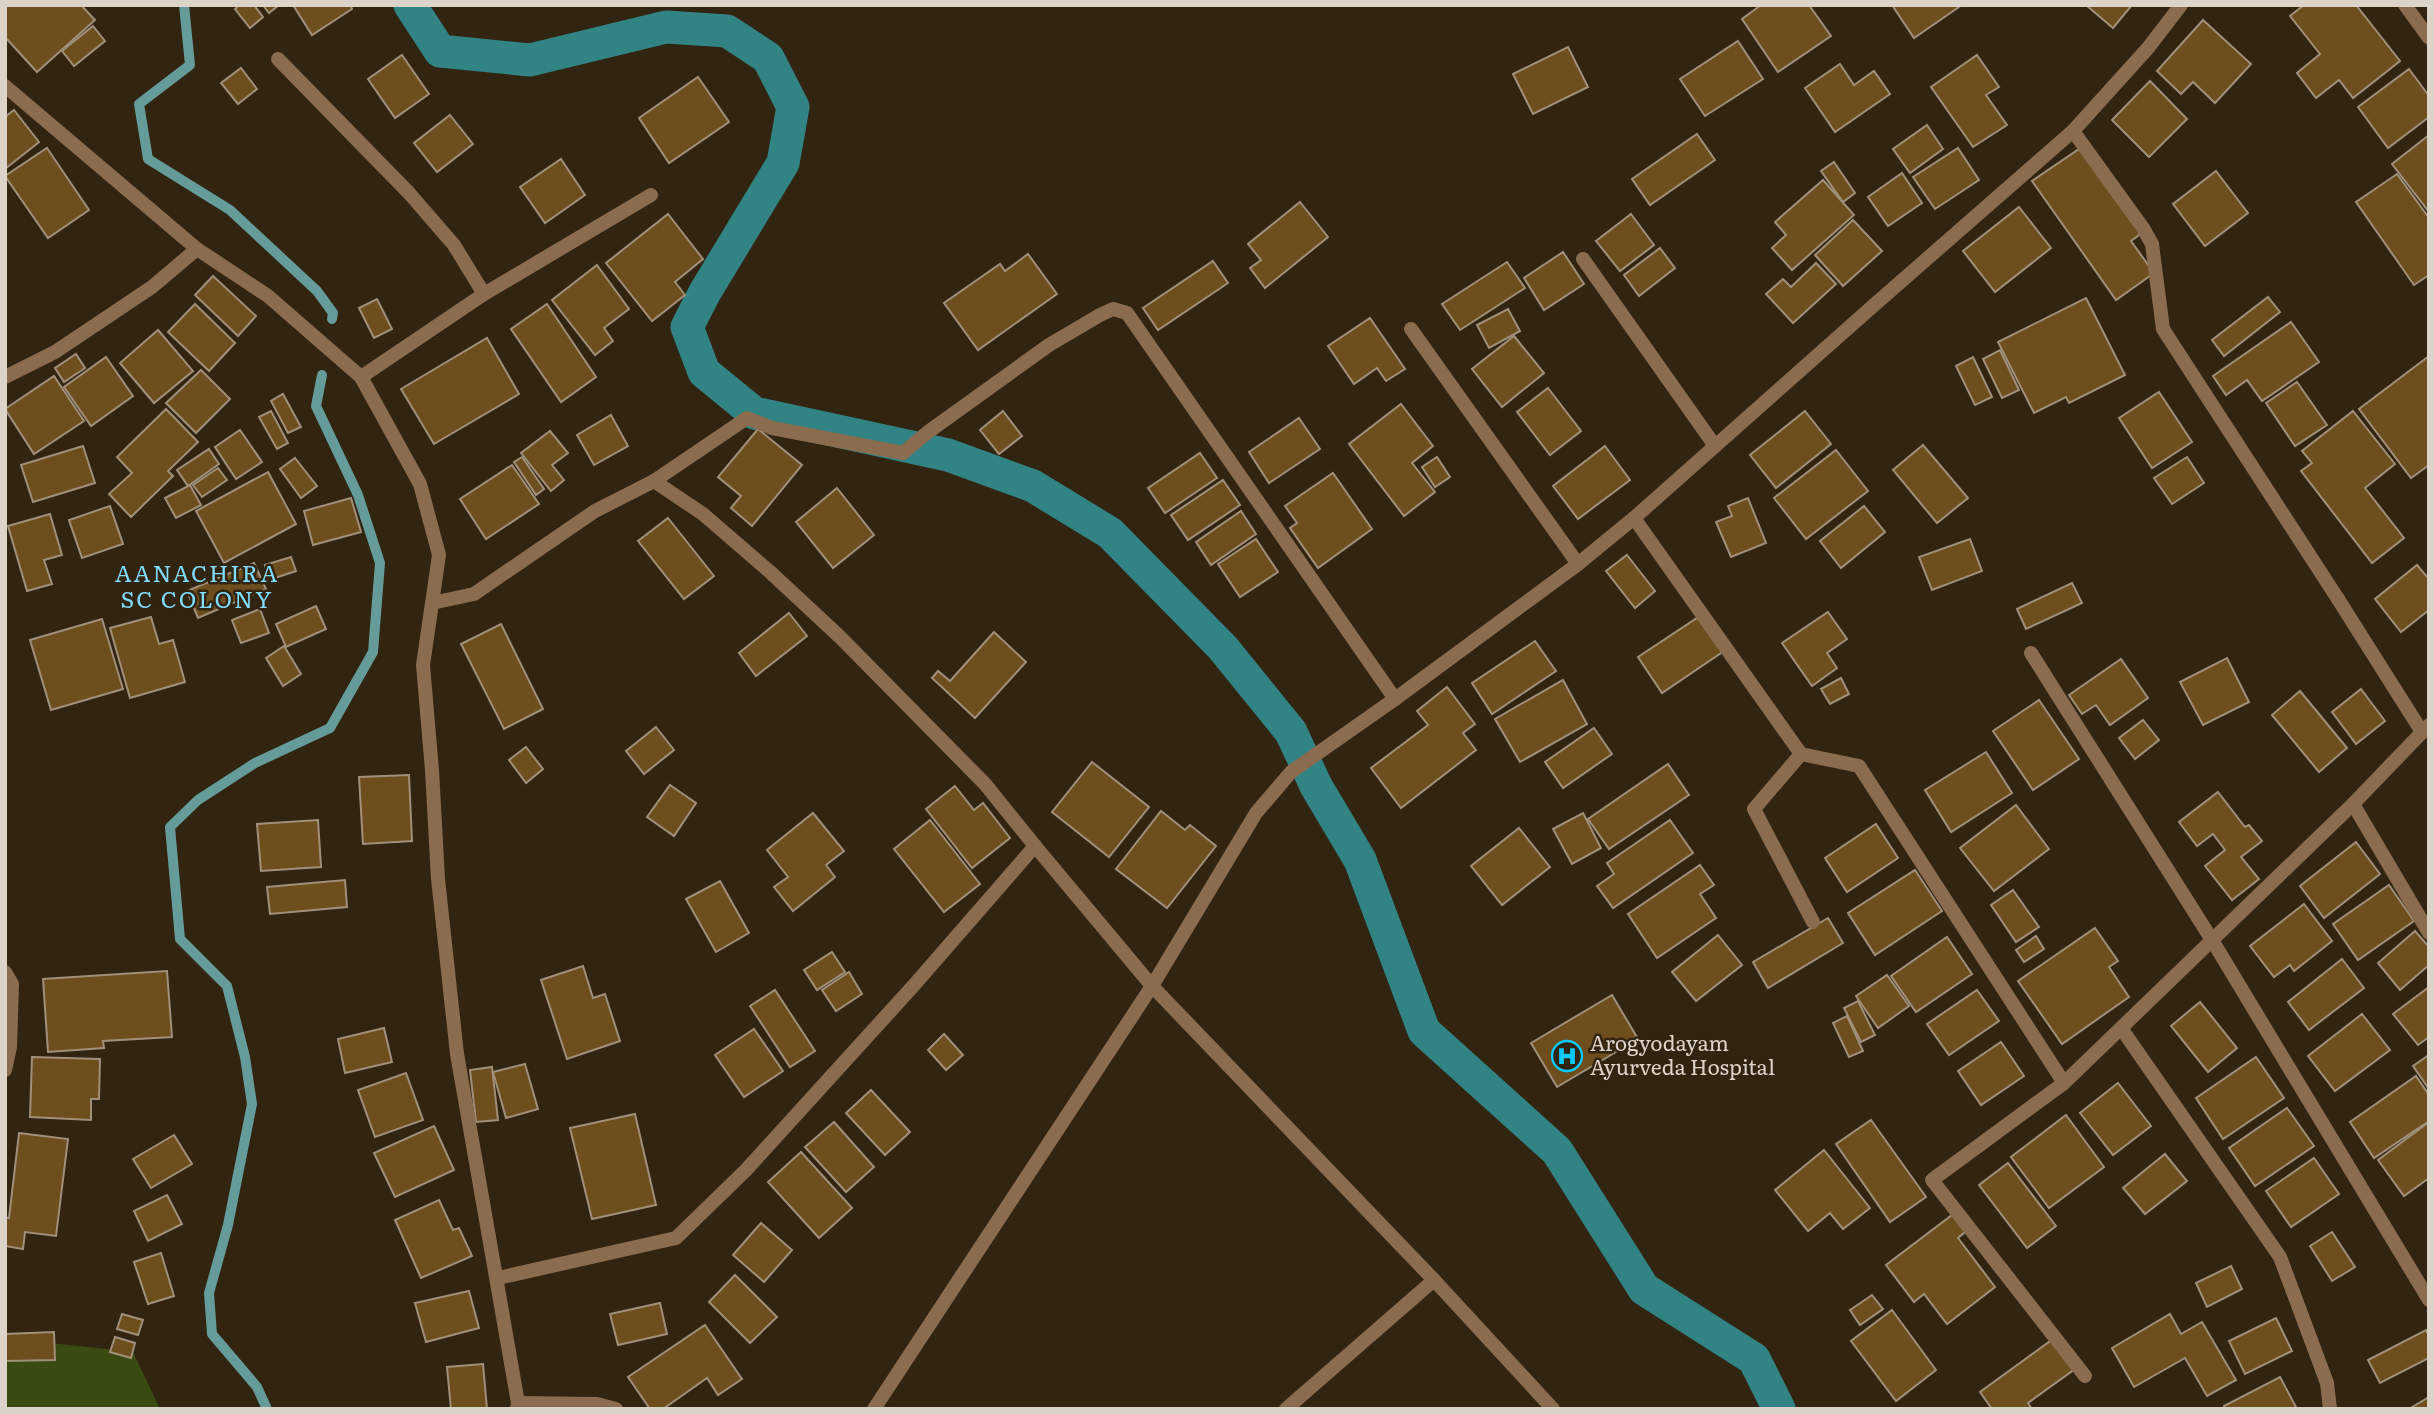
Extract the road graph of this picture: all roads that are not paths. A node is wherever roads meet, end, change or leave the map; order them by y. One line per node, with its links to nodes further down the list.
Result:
1 (2181, 5): 6 (street)
2 (2404, 5): 3 (street)
3 (2429, 38)
4 (278, 59): 10 (street)
5 (5, 86): 8 (street)
6 (2073, 131): 14 (street); 21 (street)
7 (651, 195): 10 (street)
8 (197, 249): 12 (street); 13 (street)
9 (1583, 259): 14 (street)
10 (484, 294): 13 (street)
11 (1411, 329): 17 (street)
12 (5, 377)
13 (361, 377): 18 (street)
14 (1715, 446): 16 (street)
15 (654, 481): 18 (street); 20 (street); 24 (street)
16 (1634, 518): 17 (street); 22 (street)
17 (1578, 564): 20 (street)
18 (432, 603): 33 (street)
19 (2031, 653): 27 (street)
20 (1395, 699): 29 (street)
21 (2425, 729): 23 (street)
22 (1801, 754): 25 (street); 32 (street)
23 (2353, 804): 26 (street); 27 (street)
24 (1035, 846): 29 (street); 33 (street)
25 (1813, 922)
26 (2429, 933)
27 (2212, 940): 30 (street); 35 (street)
28 (5, 972): 31 (street)
29 (1153, 986): 34 (street); 39 (street)
30 (2121, 1028): 32 (street); 42 (street)
31 (5, 1070)
32 (2064, 1083): 36 (street)
33 (498, 1278): 37 (street)
34 (1434, 1280): 40 (street); 41 (street)
35 (2429, 1300)
36 (2085, 1376)
37 (518, 1406): 38 (street)
38 (616, 1409)
39 (874, 1409)
40 (1286, 1409)
41 (1553, 1409)
42 (2330, 1409)

